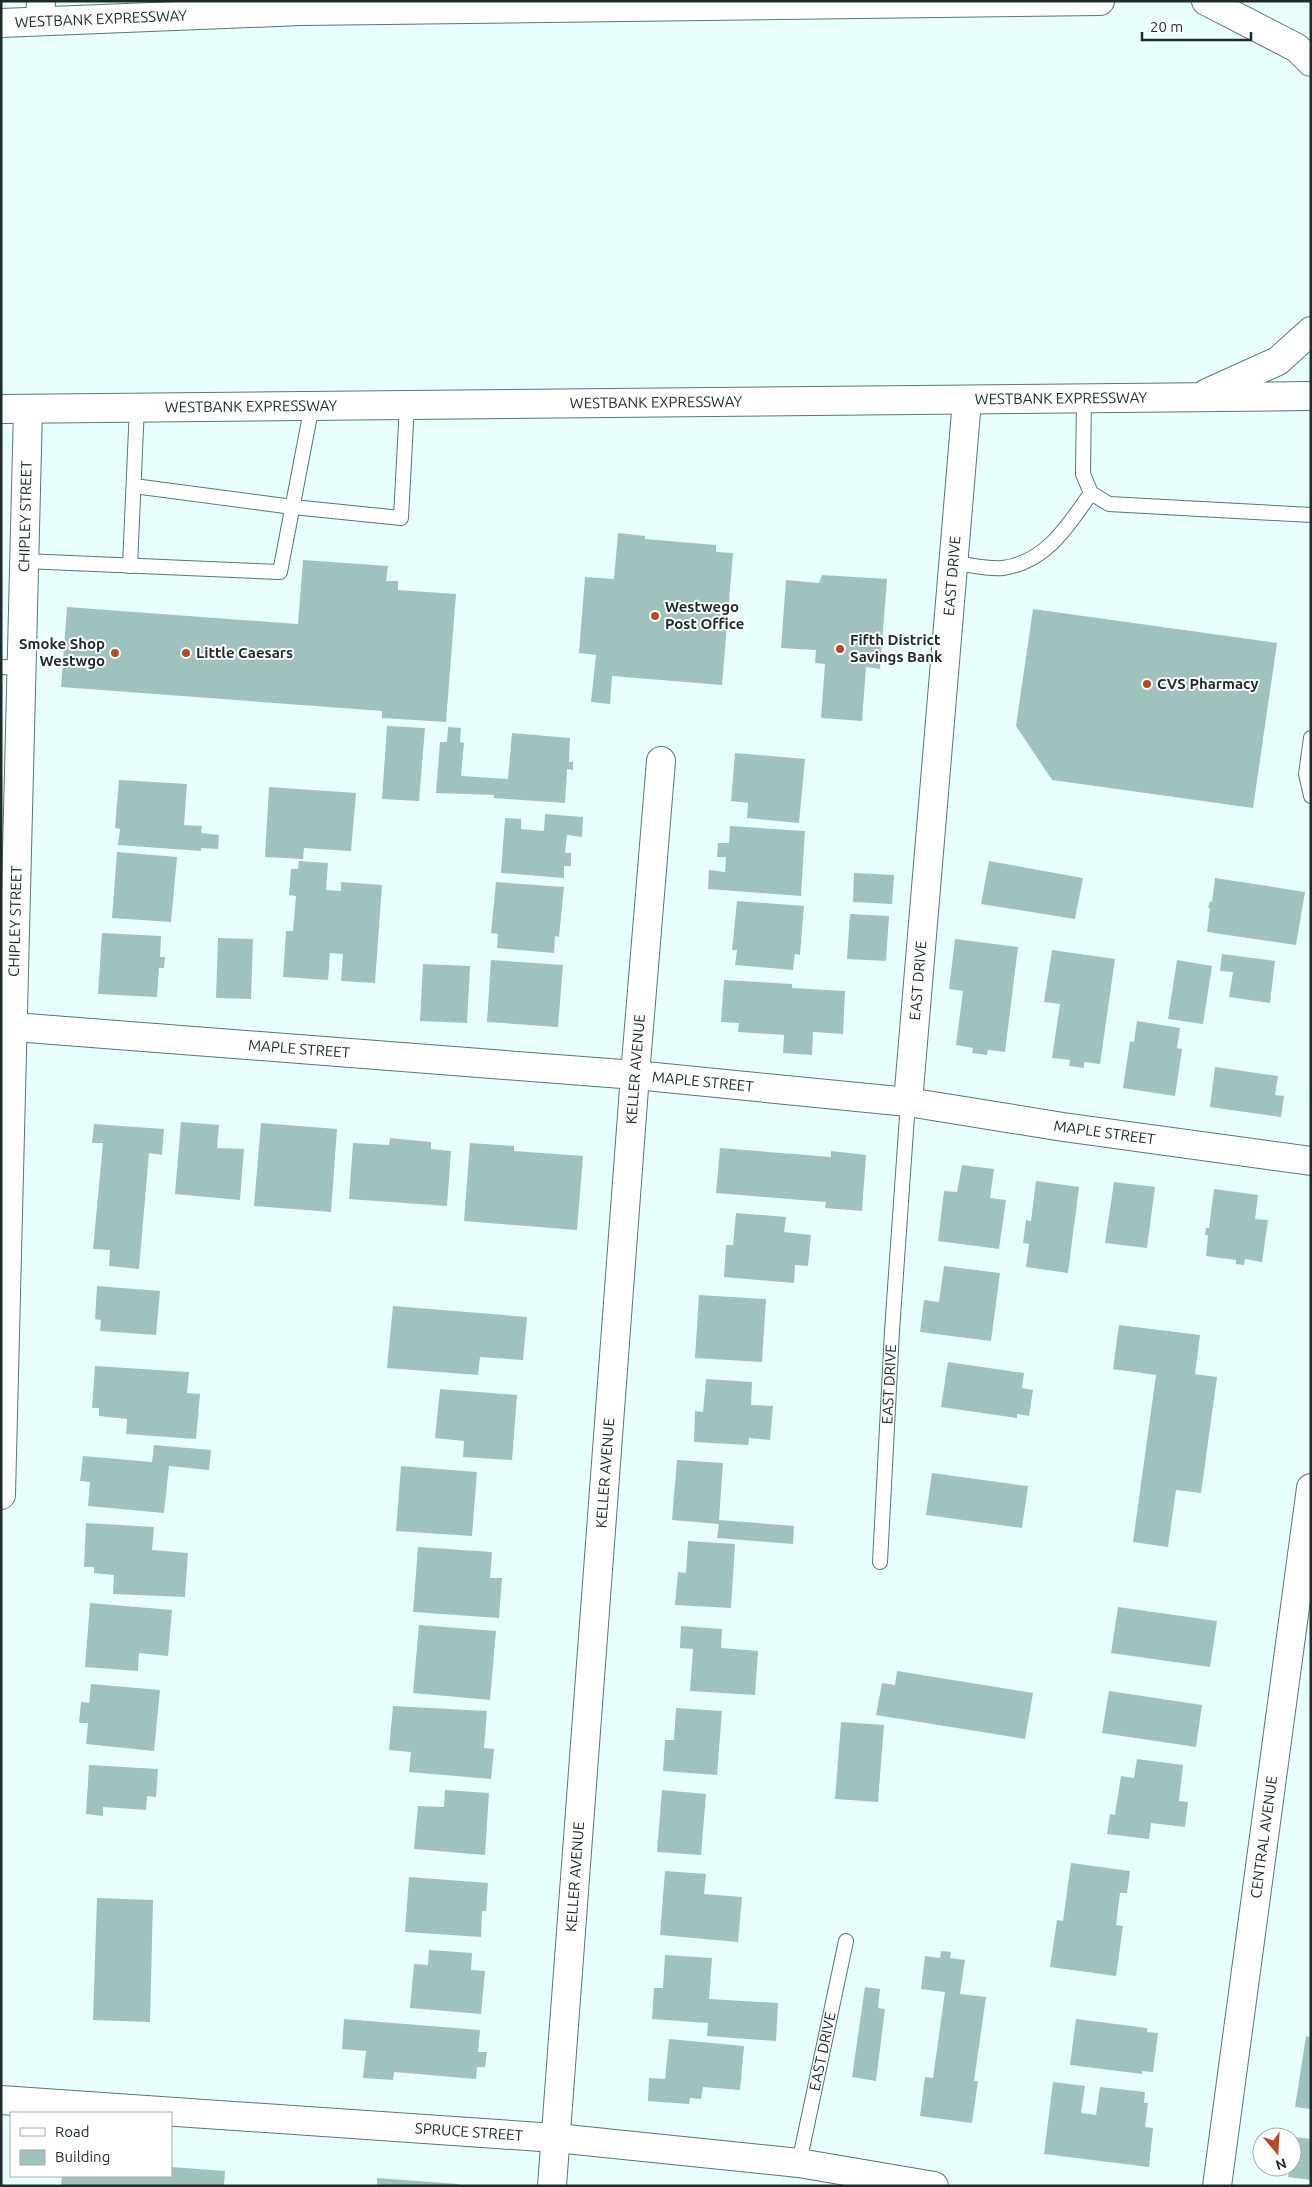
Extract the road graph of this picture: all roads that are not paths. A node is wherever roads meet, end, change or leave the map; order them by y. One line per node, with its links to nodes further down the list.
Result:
1 (1100, 1): 3 (main road, WESTBANK EXPRESSWAY)
2 (1206, 1): 7 (main road)
3 (1040, 2): 4 (main road, WESTBANK EXPRESSWAY)
4 (455, 5): 5 (main road, WESTBANK EXPRESSWAY)
5 (41, 11): 6 (main road, WESTBANK EXPRESSWAY)
6 (1, 23)
7 (1311, 62)
8 (1311, 330): 10 (main road)
9 (1311, 396): 10 (main road, WESTBANK EXPRESSWAY)
10 (1199, 397): 11 (main road, WESTBANK EXPRESSWAY)
11 (1084, 398): 12 (main road, WESTBANK EXPRESSWAY); 19 (lane)
12 (967, 400): 13 (main road, WESTBANK EXPRESSWAY); 23 (main road, EAST DRIVE)
13 (407, 404): 14 (main road, WESTBANK EXPRESSWAY); 20 (lane)
14 (312, 405): 15 (main road, WESTBANK EXPRESSWAY); 20 (lane)
15 (137, 406): 17 (main road, WESTBANK EXPRESSWAY); 18 (lane)
16 (1, 409): 17 (main road, WESTBANK EXPRESSWAY)
17 (28, 409): 22 (main road, CHIPLEY STREET)
18 (134, 486): 20 (lane); 24 (lane)
19 (1091, 493): 21 (lane); 23 (lane)
20 (293, 507): 24 (lane)
21 (1311, 515)
22 (24, 561): 24 (lane); 25 (main road, CHIPLEY STREET)
23 (953, 563): 31 (main road, EAST DRIVE)
24 (130, 566)
25 (12, 668): 29 (main road, CHIPLEY STREET)
26 (1311, 738): 28 (lane)
27 (661, 761): 30 (main road, KELLER AVENUE)
28 (1311, 796)
29 (7, 1027): 30 (main road, MAPLE STREET); 34 (main road, CHIPLEY STREET)
30 (635, 1075): 31 (main road, MAPLE STREET); 38 (main road, KELLER AVENUE)
31 (908, 1102): 32 (main road, MAPLE STREET); 35 (lane, EAST DRIVE)
32 (1311, 1161)
33 (1311, 1488): 42 (main road, CENTRAL AVENUE)
34 (1, 1495)
35 (880, 1562)
36 (846, 1941): 39 (lane, EAST DRIVE)
37 (1, 2100): 38 (main road, SPRUCE STREET)
38 (556, 2138): 39 (main road, SPRUCE STREET); 40 (main road, KELLER AVENUE)
39 (800, 2163): 41 (main road, SPRUCE STREET)
40 (552, 2186)
41 (934, 2186)
42 (1217, 2186)

